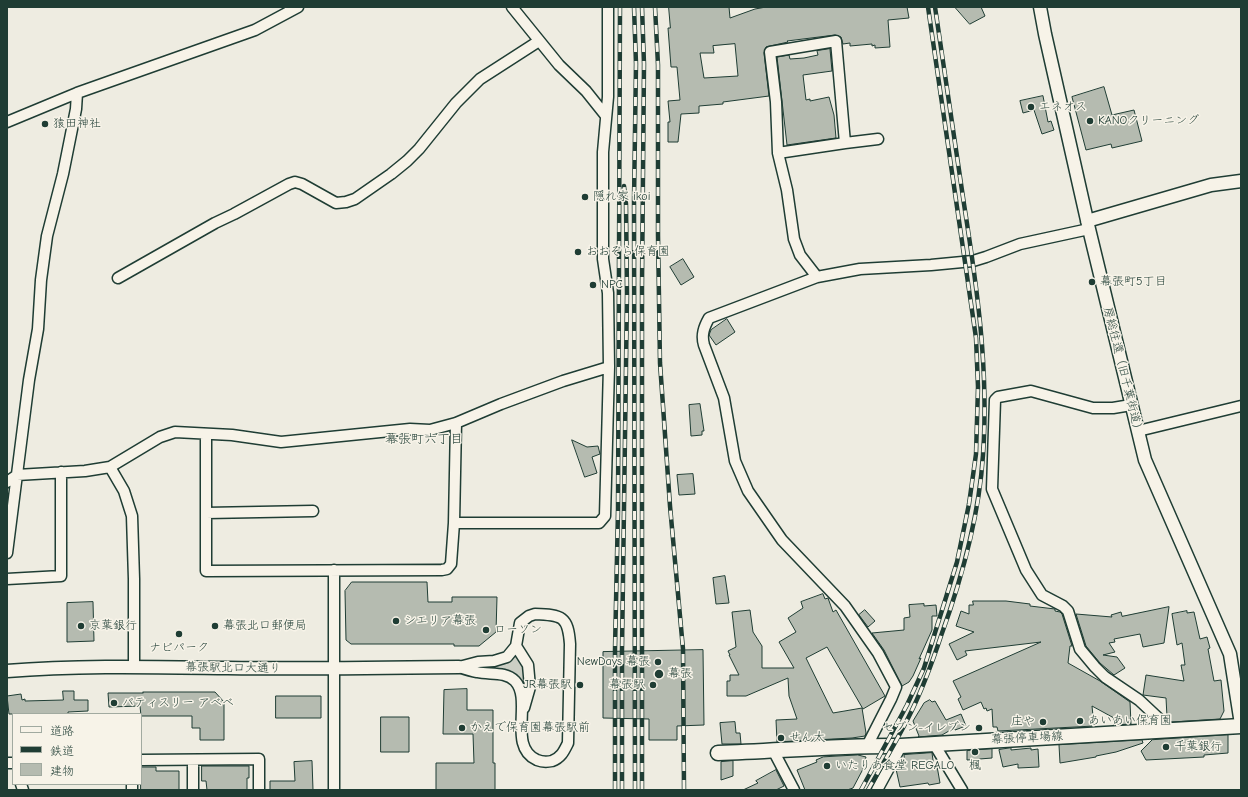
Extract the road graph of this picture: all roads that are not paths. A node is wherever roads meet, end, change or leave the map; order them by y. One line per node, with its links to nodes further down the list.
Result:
1 (298, 7): 6 (street)
2 (512, 7): 5 (street)
3 (608, 7): 7 (street)
4 (1040, 7): 13 (street, 房総往還（旧千葉街道）)
5 (539, 40): 7 (street); 15 (street)
6 (77, 93): 8 (street); 24 (street)
7 (606, 116): 16 (street)
8 (7, 122)
9 (878, 139): 10 (street)
10 (845, 143): 11 (street); 11 (street)
11 (778, 153): 14 (street)
12 (1241, 181): 13 (street)
13 (1088, 225): 14 (street); 17 (street, 房総往還（旧千葉街道）)
14 (817, 277): 41 (street)
15 (118, 278)
16 (609, 366): 19 (street); 28 (street)
17 (1131, 405): 20 (street, 房総往還（旧千葉街道）); 39 (street)
18 (1241, 406): 20 (street)
19 (456, 424): 21 (street); 28 (street)
20 (1138, 431): 38 (street, 房総往還（旧千葉街道）)
21 (206, 434): 22 (street); 27 (street)
22 (110, 467): 23 (street); 33 (street)
23 (61, 472): 24 (street); 31 (street)
24 (17, 475): 25 (street); 29 (street)
25 (7, 482)
26 (313, 511): 27 (street)
27 (206, 513): 30 (street)
28 (454, 523): 30 (street)
29 (7, 554)
30 (334, 570): 35 (street)
31 (7, 579)
32 (516, 646): 34 (street); 37 (street); 37 (street)
33 (134, 667): 35 (street, 幕張駅北口大通り); 36 (street, 幕張駅北口大通り)
34 (459, 667): 35 (street, 幕張駅北口大通り); 37 (street)
35 (334, 669): 49 (street)
36 (7, 671)
37 (522, 714)
38 (1241, 725): 39 (main road, 幕張停車場線)
39 (1170, 729): 40 (main road, 幕張停車場線)
40 (934, 744): 42 (main road, 幕張停車場線); 52 (street)
41 (866, 746): 42 (main road, 幕張停車場線); 43 (main road, 幕張停車場線)
42 (901, 746): 51 (street)
43 (774, 752): 44 (main road, 幕張停車場線); 50 (street)
44 (718, 753)
45 (142, 760): 46 (street)
46 (193, 760): 47 (street); 48 (street)
47 (193, 790)
48 (259, 790)
49 (334, 790)
50 (794, 790)
51 (878, 790)
52 (962, 790)

